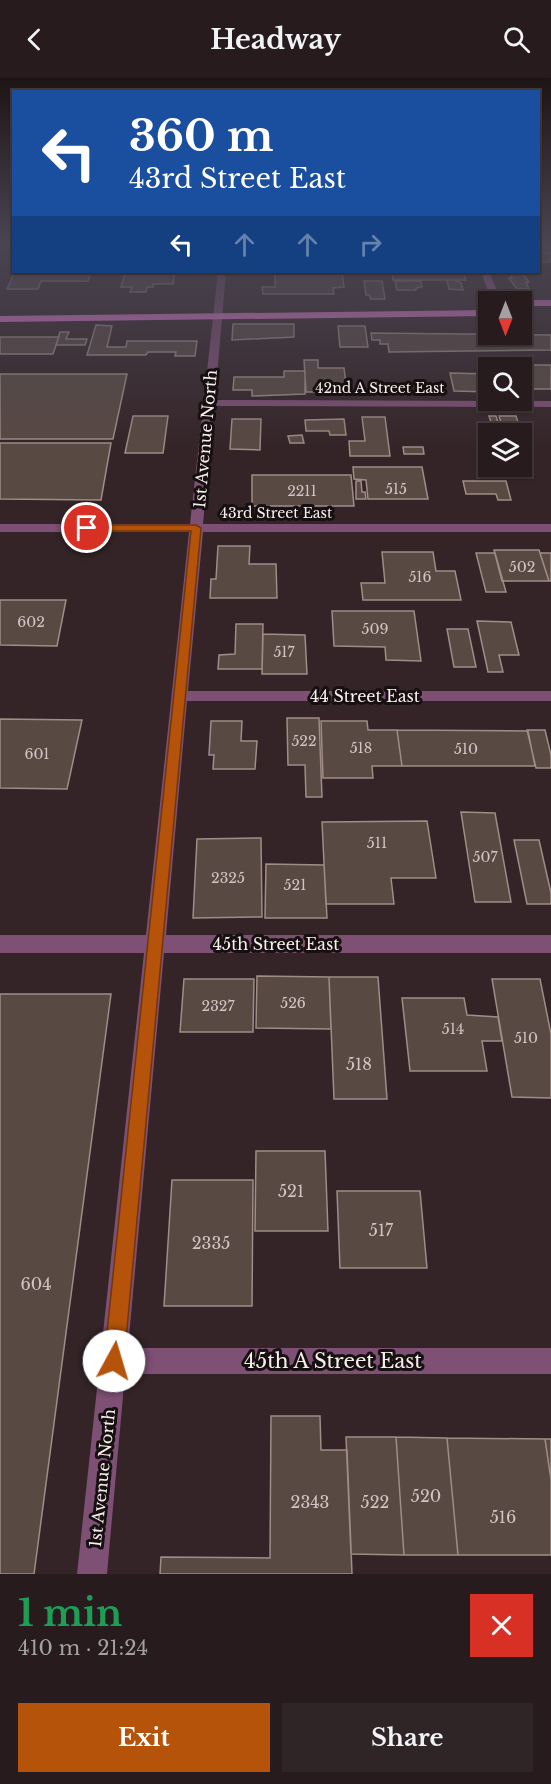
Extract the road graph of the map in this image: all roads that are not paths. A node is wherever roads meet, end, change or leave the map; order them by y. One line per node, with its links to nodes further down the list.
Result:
1 (161, 314): 3 (highway)
2 (217, 314): 4 (street, 1st Avenue North)
3 (0, 319)
4 (209, 403): 5 (street, 42nd A Street East); 7 (street, 1st Avenue North)
5 (551, 404)
6 (0, 528): 7 (street, 43rd Street East)
7 (196, 528): 8 (street, 43rd Street East); 9 (street, 1st Avenue North)
8 (551, 528)
9 (179, 696): 10 (street, 44 Street East); 12 (street, 1st Avenue North)
10 (551, 696)
11 (0, 944): 12 (street, 45th Street East)
12 (156, 944): 13 (street, 45th Street East); 14 (street, 1st Avenue North)
13 (551, 944)
14 (114, 1361): 15 (street, 45th A Street East); 16 (street, 1st Avenue North)
15 (551, 1361)
16 (92, 1574)

